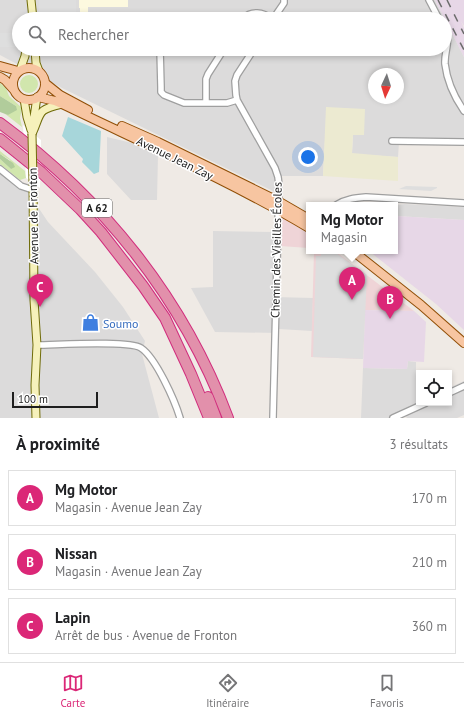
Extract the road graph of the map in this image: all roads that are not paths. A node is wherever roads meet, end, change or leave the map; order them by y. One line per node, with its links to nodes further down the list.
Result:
1 (284, 0): 6 (street)
2 (429, 0): 7 (street)
3 (31, 2): 4 (main road); 5 (main road)
4 (30, 12)
5 (32, 12)
6 (277, 12)
7 (435, 12)
8 (25, 56): 15 (main road)
9 (36, 56): 16 (main road)
10 (160, 56): 24 (street)
11 (220, 56): 24 (street)
12 (249, 56): 22 (street, Chemin des Vieilles Écoles)
13 (446, 56): 25 (street)
14 (0, 66): 15 (main road)
15 (19, 70): 16 (main road); 19 (main road)
16 (39, 71): 18 (main road)
17 (0, 77): 19 (main road)
18 (45, 83): 20 (main road); 33 (main road, Avenue Jean Zay)
19 (15, 92): 21 (main road)
20 (37, 97): 21 (main road); 23 (main road, Avenue Jean Zay); 27 (main road, Avenue de Fronton)
21 (24, 99): 27 (main road, Avenue de Fronton)
22 (237, 100): 24 (street); 33 (street, Chemin des Vieilles Écoles)
23 (62, 104): 27 (main road, Avenue de Fronton); 36 (main road, Avenue Jean Zay)
24 (206, 104)
25 (464, 111)
26 (0, 123): 52 (highway, A 62)
27 (32, 134): 32 (main road, Avenue de Fronton, bridge)
28 (0, 139): 42 (highway, A 62)
29 (392, 141): 30 (street)
30 (464, 142)
31 (0, 169): 32 (street)
32 (33, 186): 44 (main road, Avenue de Fronton)
33 (278, 201): 36 (street, Chemin des Vieilles Écoles); 37 (main road, Avenue Jean Zay)
34 (340, 202): 35 (street)
35 (464, 203)
36 (278, 210): 38 (main road, Avenue Jean Zay); 53 (street, Chemin des Vieilles Écoles)
37 (306, 217)
38 (306, 226)
39 (351, 254): 41 (main road)
40 (357, 254): 41 (main road)
41 (377, 270): 43 (main road)
42 (165, 318): 50 (highway); 51 (highway, A 62)
43 (464, 344)
44 (37, 346): 48 (main road, Avenue de Fronton); 49 (street)
45 (464, 386): 46 (street)
46 (452, 392)
47 (419, 406): 54 (street)
48 (36, 418)
49 (180, 418)
50 (209, 418)
51 (216, 418)
52 (228, 418)
53 (273, 418)
54 (393, 418)

